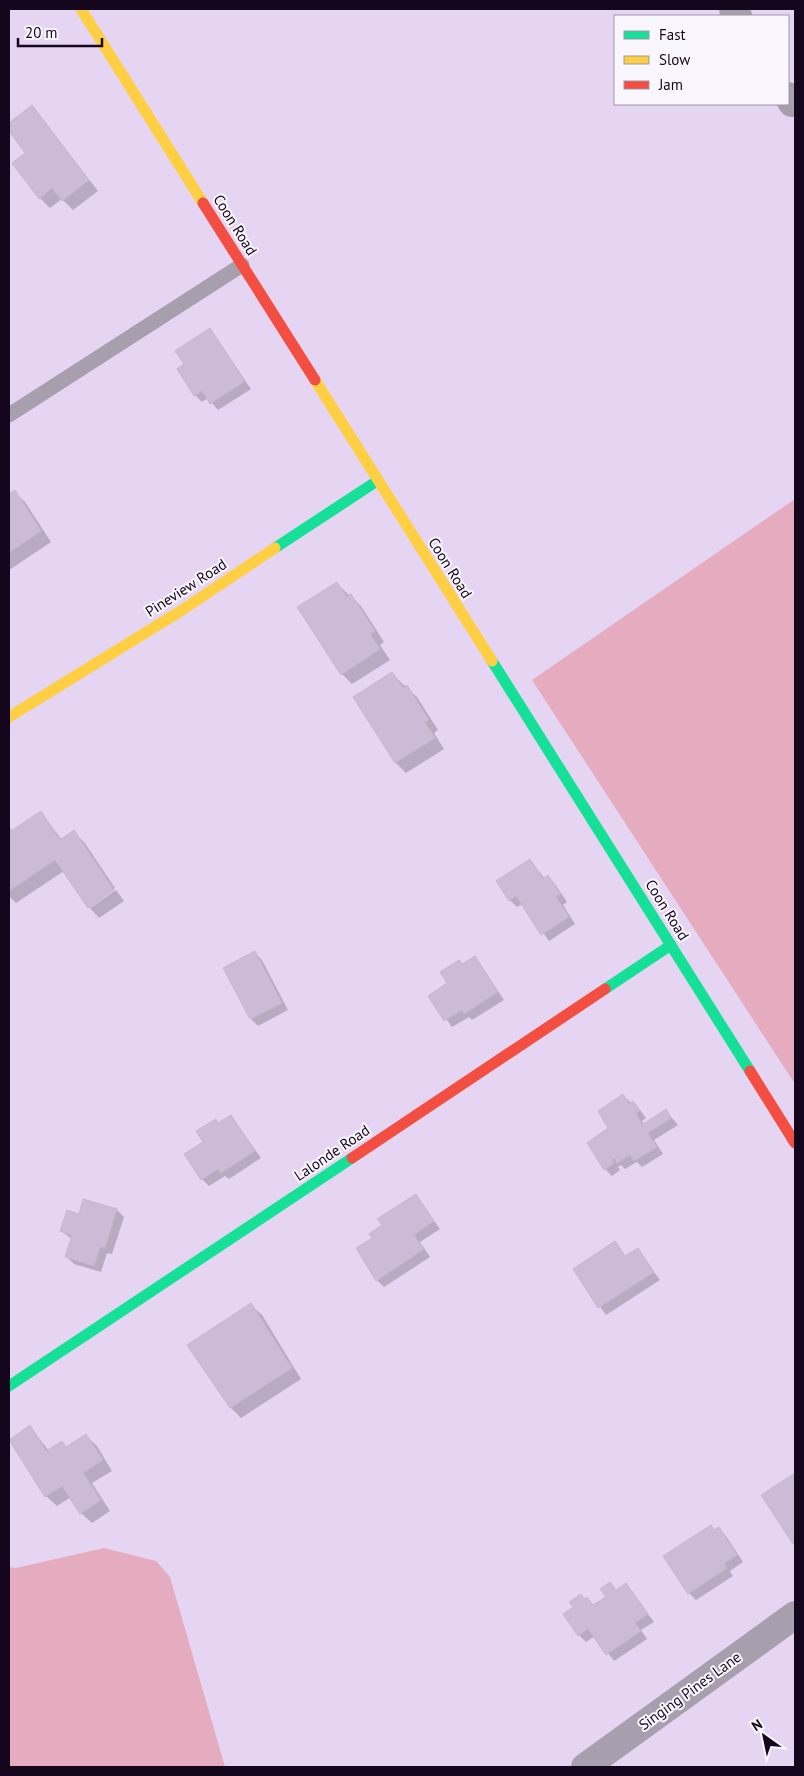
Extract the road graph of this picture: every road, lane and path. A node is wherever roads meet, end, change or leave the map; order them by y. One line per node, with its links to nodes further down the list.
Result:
1 (81, 9): 2 (street, Coon Road)
2 (242, 264): 3 (lane); 4 (street, Coon Road)
3 (9, 415)
4 (377, 480): 5 (street, Pineview Road); 6 (street, Coon Road)
5 (9, 717)
6 (671, 944): 7 (street, Coon Road); 8 (street, Lalonde Road)
7 (795, 1143)
8 (9, 1386)
9 (795, 1615): 10 (street, Singing Pines Lane)
10 (585, 1767)

